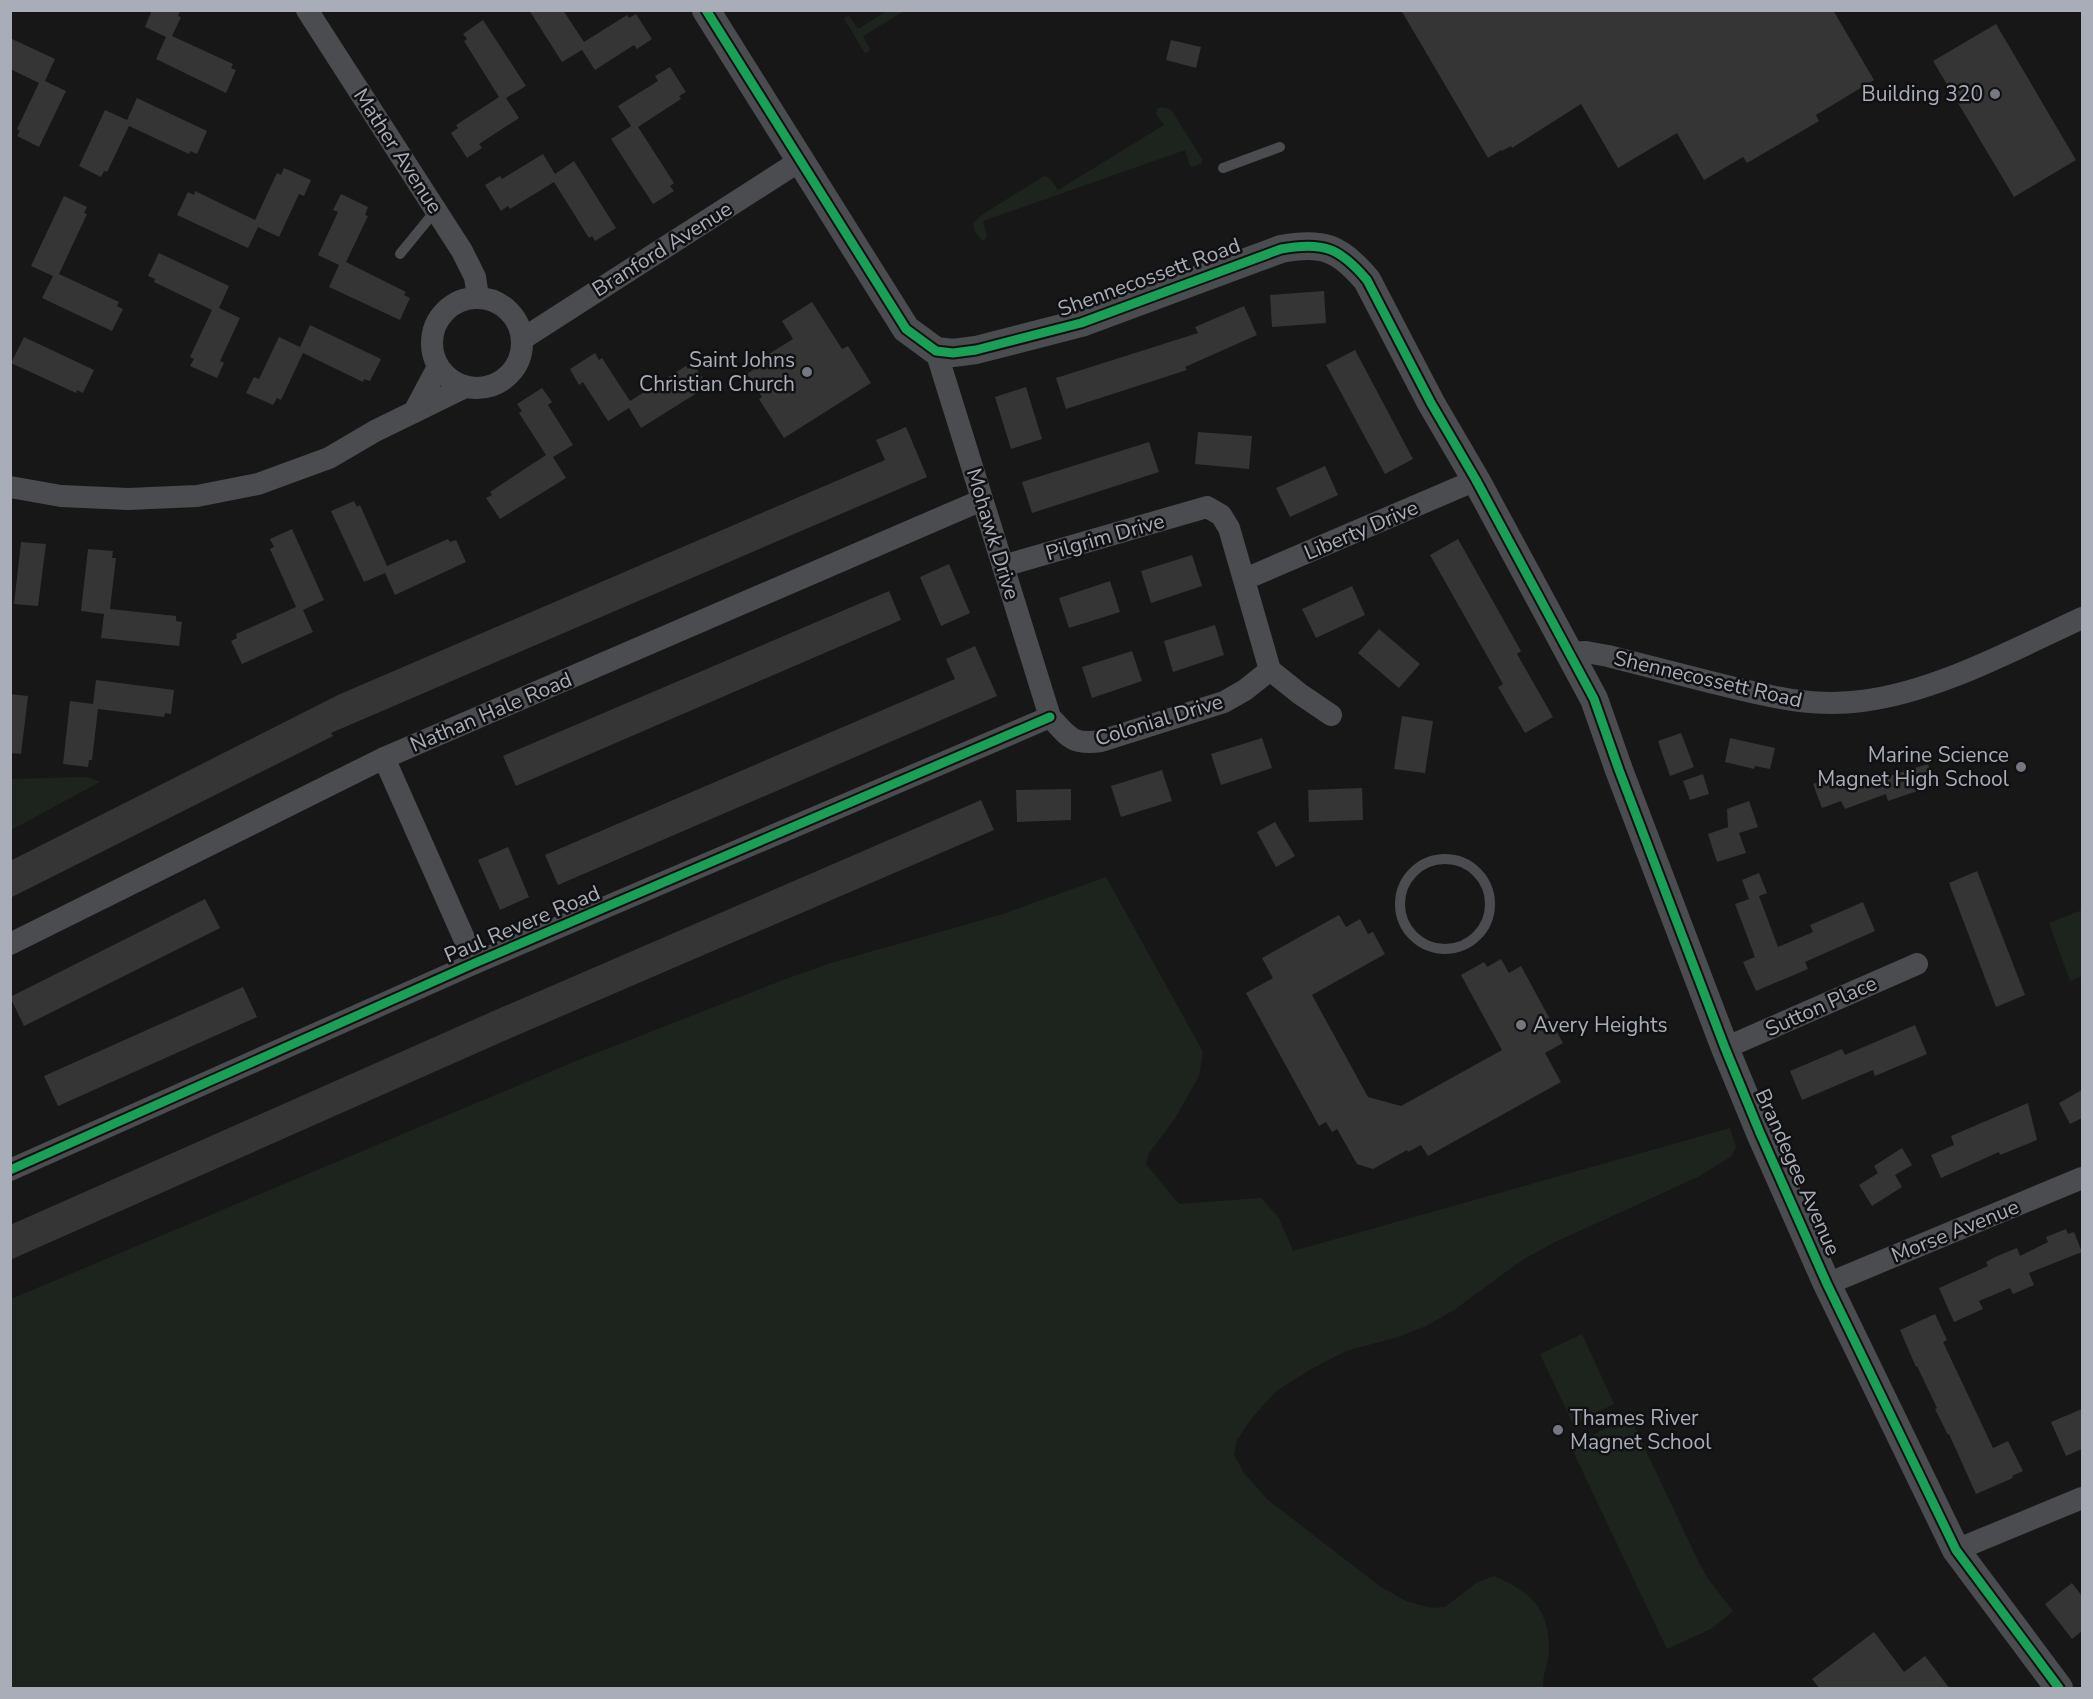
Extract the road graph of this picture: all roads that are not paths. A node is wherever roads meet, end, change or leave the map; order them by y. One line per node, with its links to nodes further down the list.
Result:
1 (307, 10): 6 (street, Mather Avenue)
2 (706, 10): 4 (street)
3 (1280, 147): 5 (lane)
4 (801, 160): 9 (street, Branford Avenue); 10 (street)
5 (1223, 168)
6 (436, 210): 7 (lane); 8 (street, Mather Avenue)
7 (400, 254)
8 (478, 297): 9 (street); 11 (street)
9 (524, 338): 12 (street)
10 (936, 351): 14 (street, Shennecossett Road); 16 (street, Mohawk Drive)
11 (438, 367): 12 (street); 13 (street)
12 (465, 387): 13 (street)
13 (414, 412): 15 (street)
14 (1476, 480): 18 (street, Liberty Drive); 20 (street, Shennecossett Road)
15 (10, 487)
16 (982, 500): 17 (street, Mohawk Drive); 24 (street, Nathan Hale Road)
17 (1003, 566): 18 (street, Pilgrim Drive); 23 (street, Mohawk Drive)
18 (1245, 579): 21 (street)
19 (2082, 618): 20 (street, Shennecossett Road)
20 (1566, 646): 29 (street, Brandegee Avenue)
21 (1270, 670): 22 (street); 23 (street, Colonial Drive)
22 (1331, 715)
23 (1050, 717): 27 (street, Paul Revere Road)
24 (384, 758): 25 (street, Nathan Hale Road); 27 (street)
25 (10, 944)
26 (1445, 950): 26 (lane)
27 (475, 963): 30 (street, Paul Revere Road)
28 (1917, 964): 29 (street, Sutton Place)
29 (1725, 1048): 32 (street, Brandegee Avenue)
30 (10, 1170)
31 (2082, 1178): 32 (street, Morse Avenue)
32 (1827, 1284): 34 (street, Brandegee Avenue)
33 (2082, 1498): 34 (street)
34 (1956, 1550): 35 (street, Brandegee Avenue)
35 (2059, 1689)

